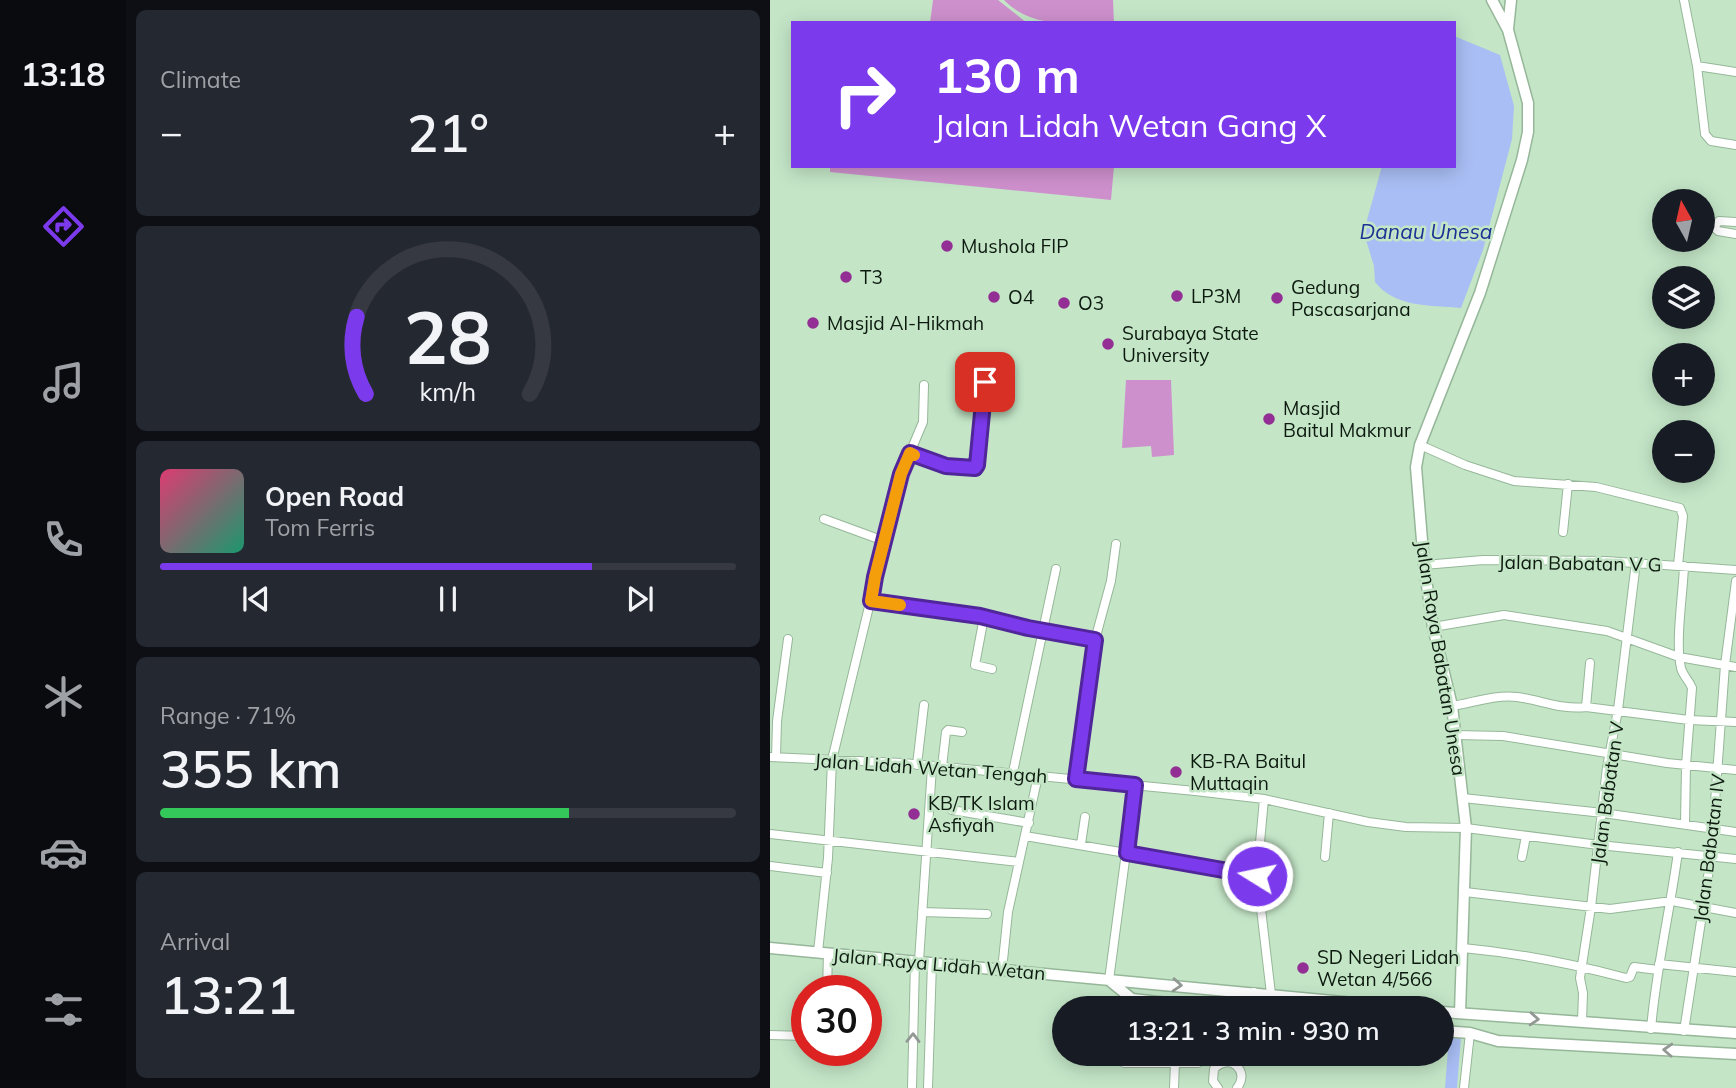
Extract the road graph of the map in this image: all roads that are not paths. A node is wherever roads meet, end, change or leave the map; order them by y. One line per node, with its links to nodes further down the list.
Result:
1 (1492, 0): 4 (main road)
2 (1511, 0): 4 (main road)
3 (1684, 0): 5 (street)
4 (1508, 30): 12 (main road, Jalan Raya Babatan Unesa)
5 (1697, 66): 6 (street); 7 (street)
6 (1736, 72)
7 (1736, 145)
8 (1736, 222): 9 (street)
9 (1736, 234)
10 (985, 380): 13 (street)
11 (924, 385): 13 (street)
12 (1420, 445): 14 (street); 20 (main road, Jalan Raya Babatan Unesa)
13 (910, 453): 17 (street)
14 (1568, 484): 16 (street); 21 (street)
15 (824, 519): 17 (street)
16 (1563, 532)
17 (884, 541): 25 (street)
18 (1116, 544): 31 (street)
19 (1636, 562): 20 (street, Jalan Babatan V G); 21 (street, Jalan Babatan V G); 29 (street, Jalan Babatan V)
20 (1423, 565): 27 (main road, Jalan Raya Babatan Unesa)
21 (1681, 566): 23 (street, Jalan Babatan V G); 32 (street)
22 (1056, 569): 28 (street)
23 (1736, 570)
24 (1736, 581): 34 (street, Jalan Babatan IV)
25 (871, 601): 26 (street); 48 (street)
26 (984, 617): 28 (street); 36 (street)
27 (1433, 627): 29 (street); 38 (main road, Jalan Raya Babatan Unesa)
28 (1042, 631): 31 (street); 55 (street)
29 (1628, 638): 32 (street); 40 (street, Jalan Babatan V)
30 (788, 639): 47 (street)
31 (1095, 640): 57 (street)
32 (1679, 657): 34 (street); 41 (street)
33 (1590, 663): 39 (street)
34 (1725, 665): 35 (street); 43 (street, Jalan Babatan IV)
35 (1736, 667)
36 (992, 669)
37 (924, 705): 49 (street)
38 (1452, 706): 39 (street); 45 (main road, Jalan Raya Babatan Unesa)
39 (1586, 707): 40 (street)
40 (1618, 710): 41 (street); 46 (street, Jalan Babatan V)
41 (1689, 720): 43 (street); 50 (street)
42 (1736, 722): 43 (street)
43 (1721, 723): 53 (street, Jalan Babatan IV)
44 (962, 732): 52 (street)
45 (1456, 735): 46 (street); 59 (main road, Jalan Raya Babatan Unesa)
46 (1609, 753): 50 (street); 63 (street, Jalan Babatan V)
47 (773, 757): 48 (street, Jalan Lidah Wetan Tengah)
48 (832, 760): 49 (street, Jalan Lidah Wetan Tengah); 73 (street)
49 (918, 765): 51 (street, Jalan Lidah Wetan Tengah)
50 (1686, 765): 53 (street); 66 (street)
51 (932, 766): 52 (street, Jalan Lidah Wetan Tengah); 77 (street)
52 (942, 767): 55 (street, Jalan Lidah Wetan Tengah)
53 (1718, 768): 54 (street); 68 (street, Jalan Babatan IV)
54 (1736, 770)
55 (1013, 772): 56 (street, Jalan Lidah Wetan Tengah)
56 (1038, 776): 57 (street, Jalan Lidah Wetan Tengah); 65 (street)
57 (1076, 779): 58 (street, Jalan Lidah Wetan Tengah)
58 (1135, 785): 60 (street, Jalan Lidah Wetan Tengah); 78 (street)
59 (1463, 798): 63 (street); 67 (main road, Jalan Raya Babatan Unesa)
60 (1264, 800): 62 (street, Jalan Lidah Wetan Tengah); 86 (street)
61 (952, 810): 65 (street)
62 (1329, 813): 67 (street, Jalan Lidah Wetan Tengah); 80 (street)
63 (1603, 813): 66 (street); 75 (street, Jalan Babatan V)
64 (1085, 817): 74 (street)
65 (1029, 823): 71 (street)
66 (1685, 824): 68 (street)
67 (1466, 828): 72 (street, Jalan Lidah Wetan Tengah); 87 (main road, Jalan Raya Babatan Unesa)
68 (1714, 829): 69 (street); 81 (street, Jalan Babatan IV)
69 (1736, 832)
70 (770, 834): 73 (street)
71 (1026, 836): 74 (street); 83 (street)
72 (1525, 836): 75 (street, Jalan Lidah Wetan Tengah); 79 (street)
73 (828, 840): 77 (street); 85 (street)
74 (1081, 844): 78 (street)
75 (1599, 845): 76 (street, Jalan Lidah Wetan Tengah); 89 (street, Jalan Babatan V)
76 (1678, 852): 81 (street, Jalan Lidah Wetan Tengah); 88 (street)
77 (926, 853): 83 (street); 91 (street)
78 (1127, 853): 86 (street); 105 (street)
79 (1522, 856)
80 (1325, 857)
81 (1711, 857): 82 (street, Jalan Lidah Wetan Tengah); 90 (street, Jalan Babatan IV)
82 (1736, 859)
83 (1019, 862): 102 (street)
84 (770, 866): 85 (street)
85 (827, 873): 96 (street)
86 (1257, 876): 110 (street)
87 (1465, 892): 89 (street); 95 (main road, Jalan Raya Babatan Unesa)
88 (1672, 901): 89 (street); 90 (street); 100 (street)
89 (1591, 907): 99 (street, Jalan Babatan V)
90 (1702, 908): 93 (street); 101 (street, Jalan Babatan IV)
91 (922, 912): 92 (street); 97 (street)
92 (987, 914)
93 (1736, 914)
94 (770, 947): 96 (main road, Jalan Raya Lidah Wetan)
95 (1463, 948): 99 (street); 116 (main road, Jalan Raya Babatan Unesa)
96 (823, 953): 97 (main road, Jalan Raya Lidah Wetan); 104 (street)
97 (917, 961): 98 (main road, Jalan Raya Lidah Wetan); 106 (street)
98 (932, 962): 102 (main road, Jalan Raya Lidah Wetan); 107 (street)
99 (1582, 967): 100 (street); 117 (street, Jalan Babatan V)
100 (1658, 967): 101 (street); 118 (street)
101 (1694, 968): 103 (street); 119 (street, Jalan Babatan IV)
102 (1002, 970): 105 (main road, Jalan Raya Lidah Wetan)
103 (1736, 972)
104 (825, 975)
105 (1108, 980): 108 (main road, Jalan Raya Lidah Wetan, one-way to 108); 111 (main road, Jalan Raya Lidah Wetan)
106 (915, 985): 107 (street); 129 (street, one-way to 106)
107 (931, 985): 130 (street)
108 (1214, 988): 109 (main road, Jalan Raya Lidah Wetan); 112 (street)
109 (1254, 992): 110 (main road, Jalan Raya Lidah Wetan); 113 (street)
110 (1271, 994): 114 (main road, Jalan Raya Lidah Wetan)
111 (1128, 996)
112 (1214, 996)
113 (1253, 996)
114 (1290, 996)
115 (1454, 1013): 116 (main road)
116 (1463, 1014): 117 (main road, one-way to 117); 121 (main road, Jalan Raya Babatan Unesa)
117 (1581, 1022): 118 (main road)
118 (1651, 1029): 119 (main road)
119 (1684, 1031): 122 (main road)
120 (1454, 1032): 121 (main road)
121 (1470, 1033): 125 (main road, one-way to 121); 134 (street)
122 (1736, 1034)
123 (770, 1035): 124 (street)
124 (791, 1036)
125 (1736, 1054)
126 (1174, 1066): 131 (street)
127 (1218, 1066): 132 (street)
128 (1237, 1066): 133 (street)
129 (912, 1088)
130 (928, 1088)
131 (1174, 1088)
132 (1218, 1088)
133 (1237, 1088)
134 (1464, 1088)

